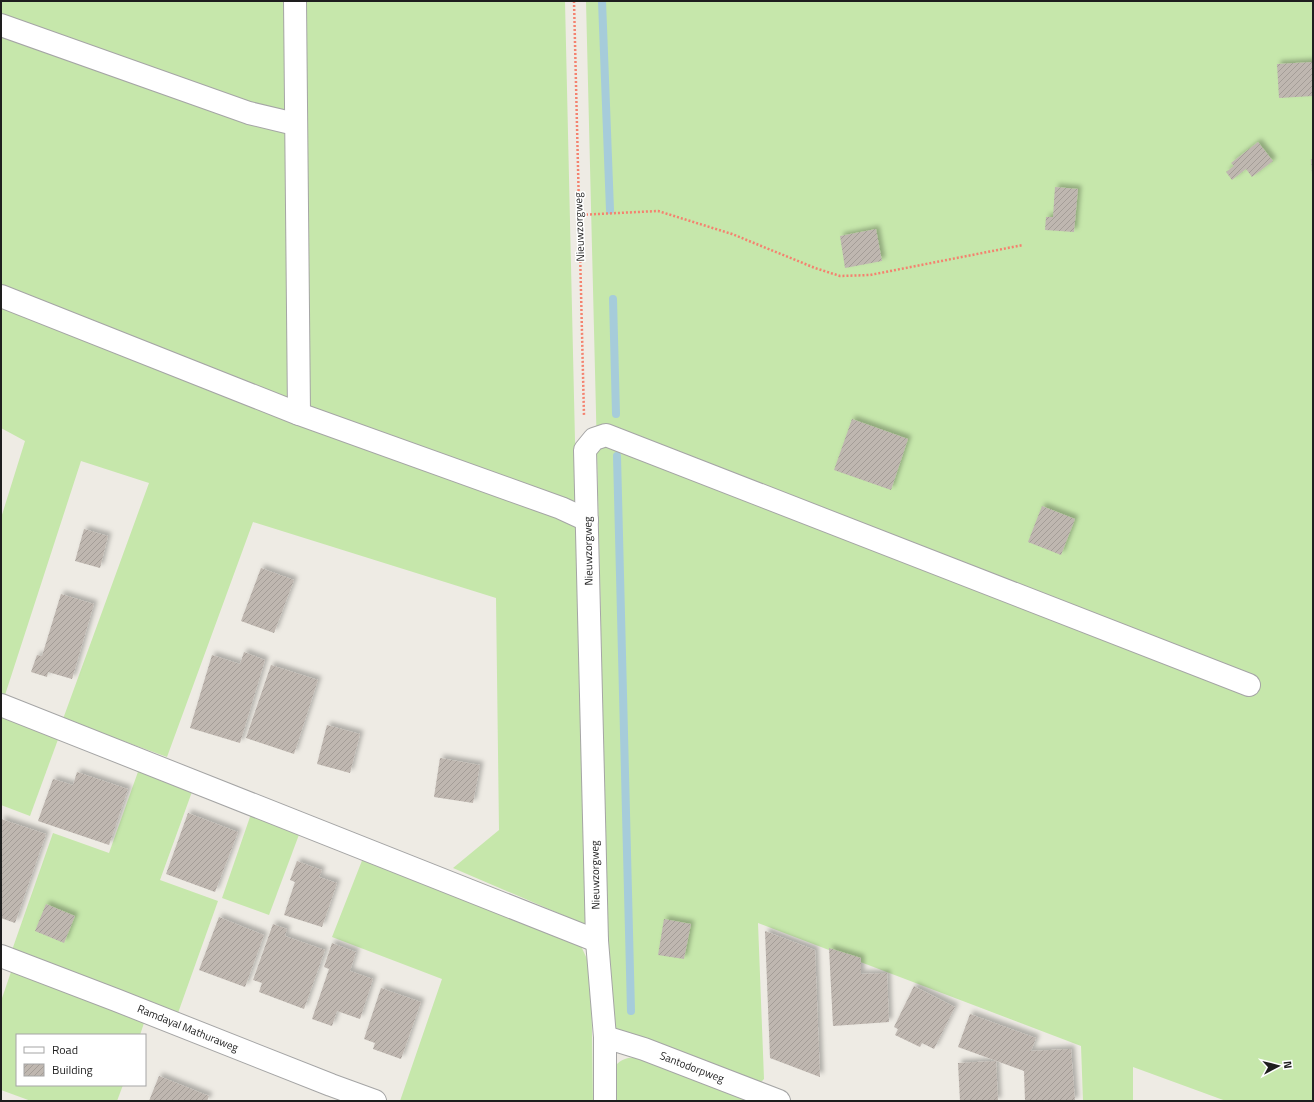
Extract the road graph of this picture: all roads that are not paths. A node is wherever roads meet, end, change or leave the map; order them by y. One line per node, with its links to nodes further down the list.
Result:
1 (295, 1): 3 (street)
2 (1, 25): 3 (street)
3 (295, 124): 5 (street)
4 (1, 296): 5 (street)
5 (299, 414): 6 (street)
6 (587, 520): 7 (street, Nieuwzorgweg); 9 (street, Nieuwzorgweg)
7 (1249, 685)
8 (1, 705): 9 (street)
9 (597, 941): 11 (street, Nieuwzorgweg)
10 (1, 956): 12 (street, Ramdayal Mathuraweg)
11 (605, 1037): 13 (street, Nieuwzorgweg); 14 (street, Santodorpweg)
12 (375, 1101)
13 (605, 1101)
14 (779, 1101)

